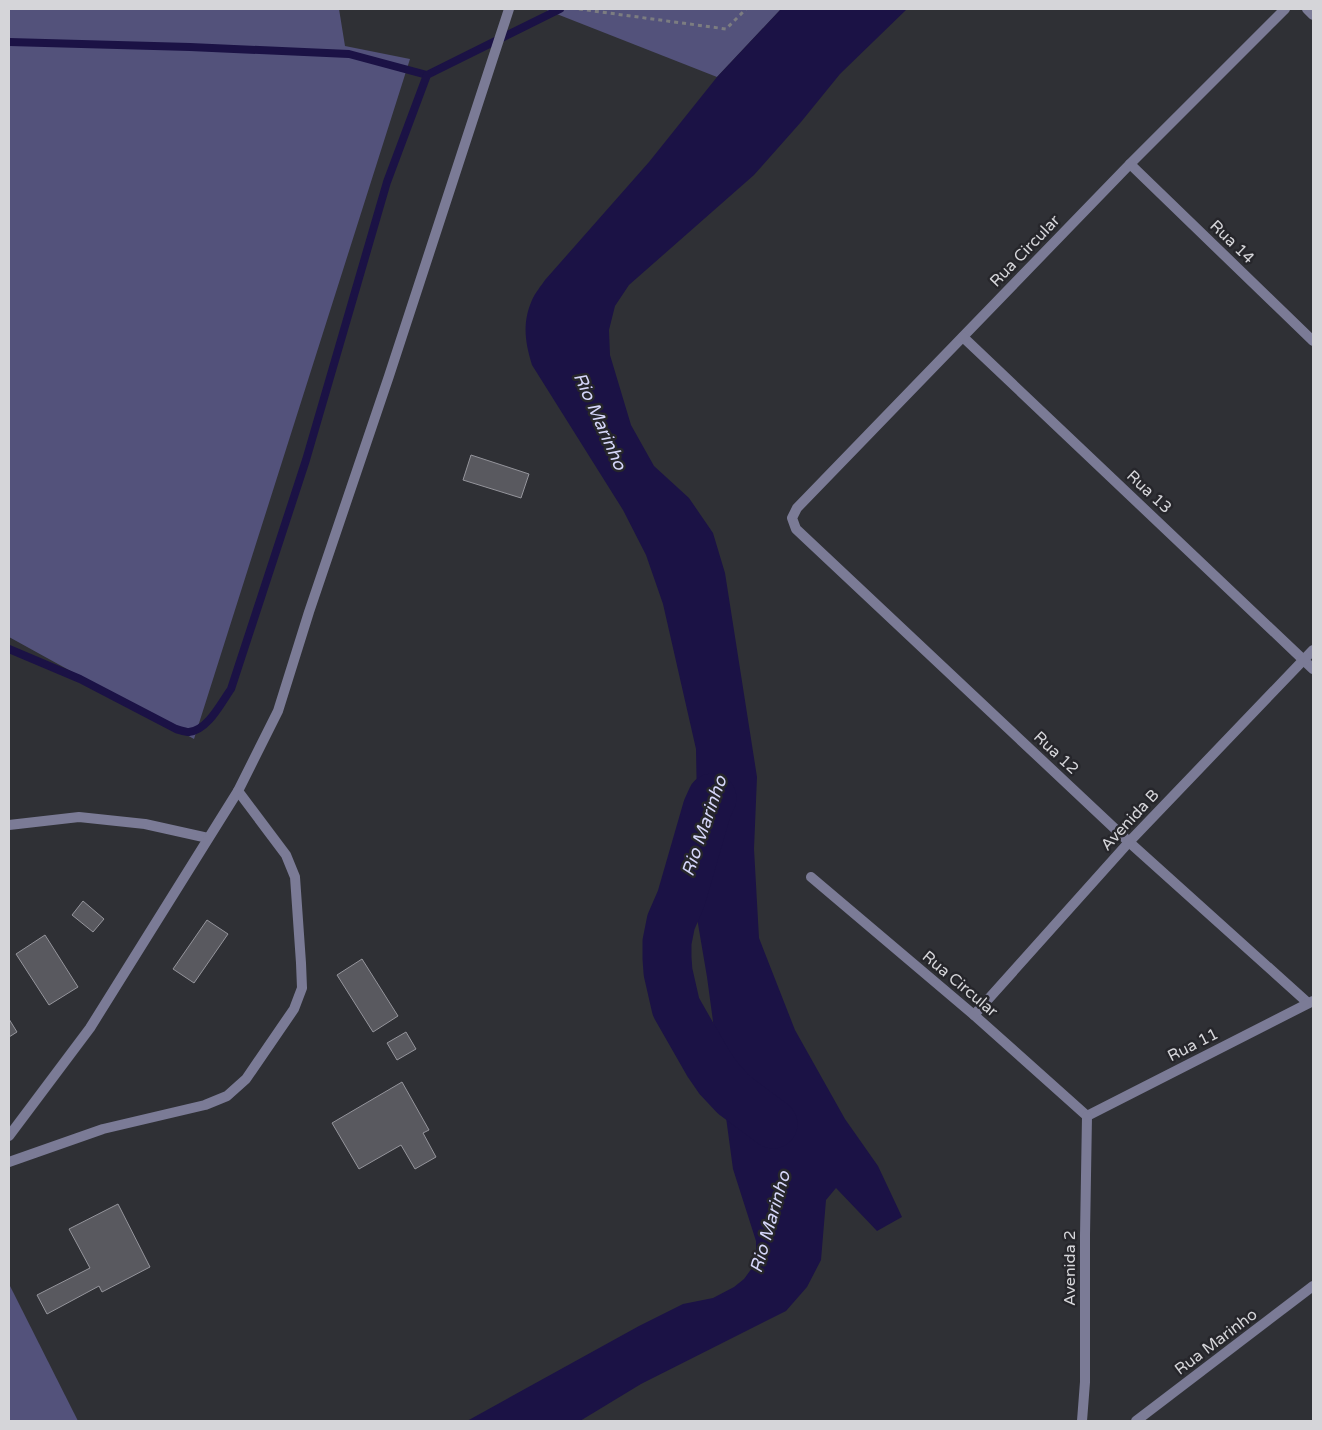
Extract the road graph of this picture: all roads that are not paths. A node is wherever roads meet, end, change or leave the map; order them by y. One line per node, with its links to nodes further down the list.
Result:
1 (509, 9): 12 (street)
2 (1285, 9): 5 (street, Rua Circular)
3 (1307, 9): 4 (street)
4 (1313, 15)
5 (1130, 164): 6 (street, Rua Circular); 7 (street, Rua 14)
6 (963, 337): 8 (street, Rua Circular); 10 (street, Rua 13)
7 (1313, 341)
8 (792, 518): 15 (street, Rua 12)
9 (1313, 650): 10 (street, Avenida B)
10 (1304, 660): 11 (street, Rua 13); 15 (street, Avenida B)
11 (1313, 669)
12 (238, 791): 14 (street); 21 (street)
13 (9, 825): 14 (street)
14 (208, 838): 20 (street)
15 (1129, 842): 17 (street, Rua 12); 18 (street, Avenida B)
16 (811, 877): 18 (street, Rua Circular)
17 (1311, 1002): 19 (street, Rua 11)
18 (974, 1015): 19 (street, Rua Circular)
19 (1087, 1116): 23 (street, Avenida 2)
20 (9, 1136)
21 (9, 1162)
22 (1313, 1286): 24 (street, Rua Marinho)
23 (1082, 1421)
24 (1136, 1421)

